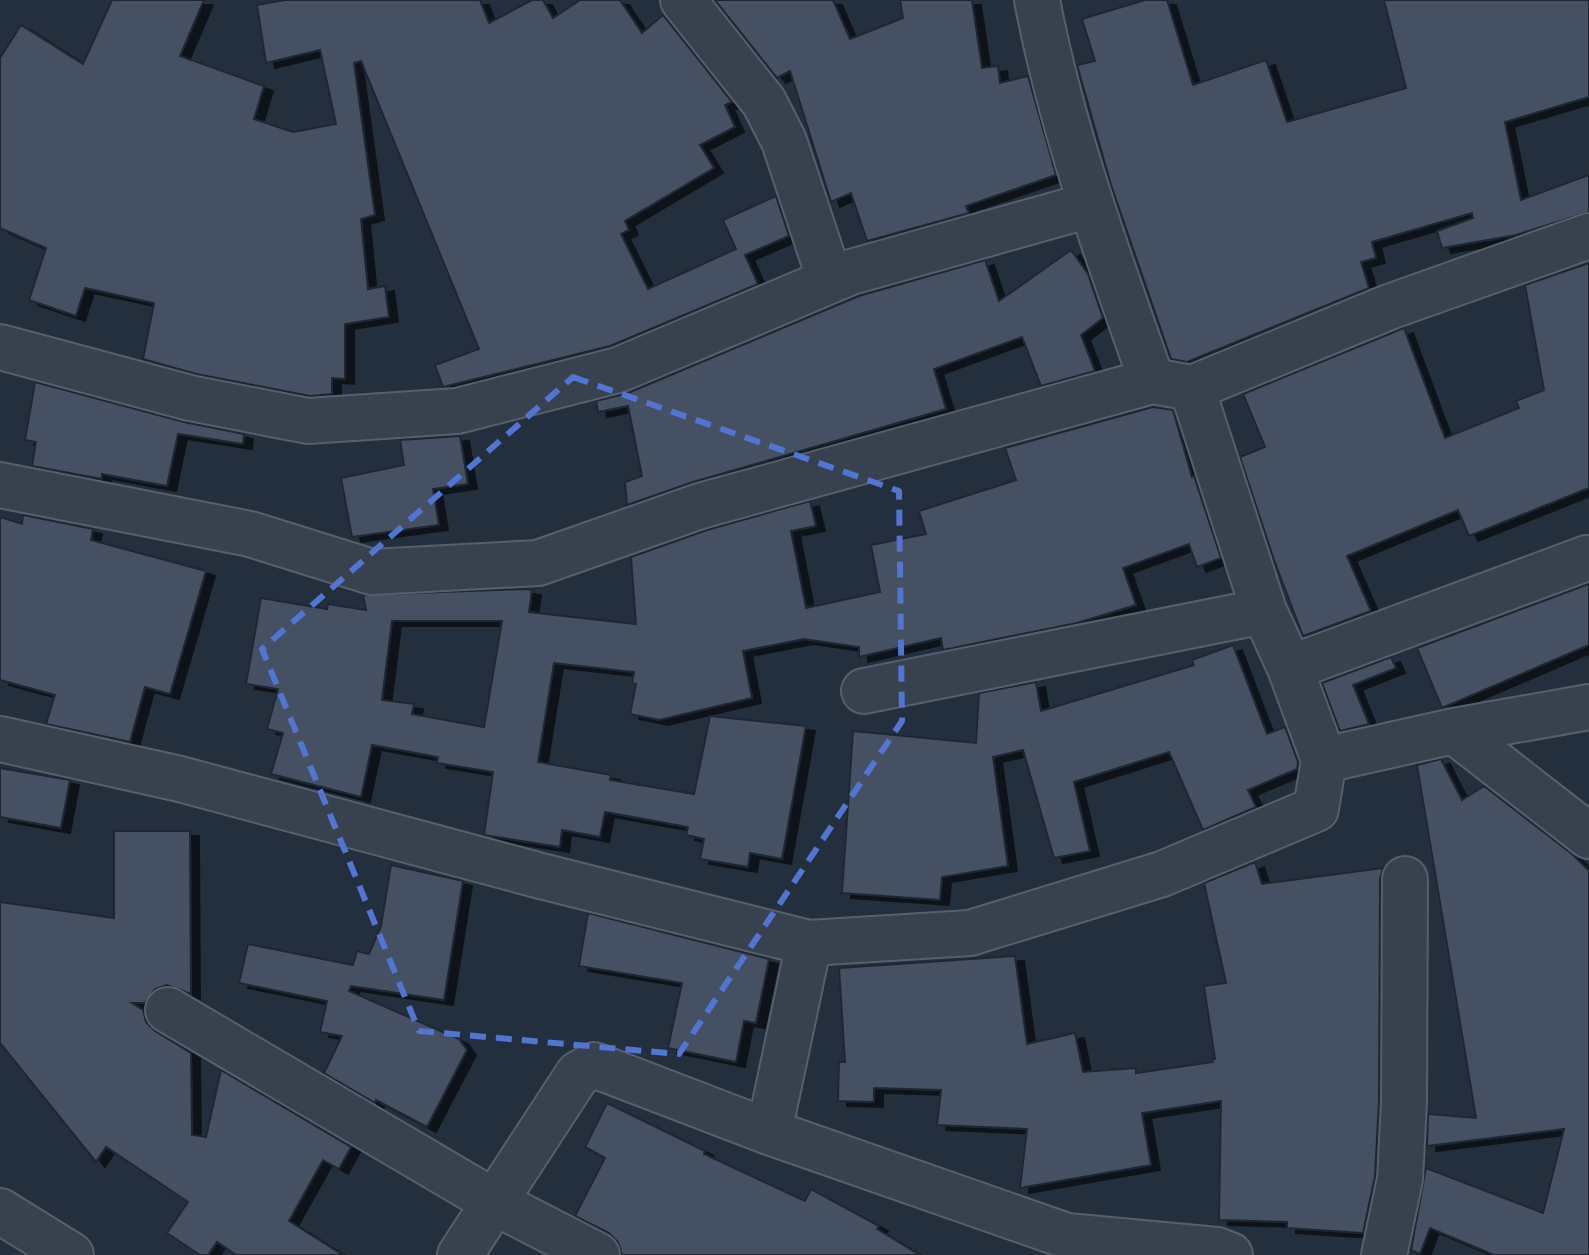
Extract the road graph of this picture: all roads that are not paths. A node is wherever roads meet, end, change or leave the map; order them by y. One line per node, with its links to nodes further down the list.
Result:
1 (683, 0): 5 (street)
2 (1037, 0): 3 (street)
3 (1090, 205): 5 (street); 7 (street)
4 (1589, 236): 7 (street)
5 (830, 280): 6 (street)
6 (0, 347)
7 (1172, 385): 8 (street); 10 (street)
8 (0, 485)
9 (1587, 558): 11 (street)
10 (1264, 611): 11 (street); 12 (street)
11 (1290, 668): 16 (street)
12 (864, 691)
13 (1589, 707): 14 (street)
14 (1454, 731): 16 (street); 17 (street)
15 (0, 739): 19 (street)
16 (1324, 760): 19 (street)
17 (1589, 836)
18 (1405, 879): 28 (street)
19 (809, 943): 21 (street)
20 (168, 1010): 22 (street)
21 (769, 1132): 22 (street); 27 (street)
22 (496, 1203): 25 (street); 26 (street)
23 (0, 1211): 24 (street)
24 (71, 1255)
25 (460, 1255)
26 (597, 1255)
27 (1230, 1255)
28 (1384, 1255)

